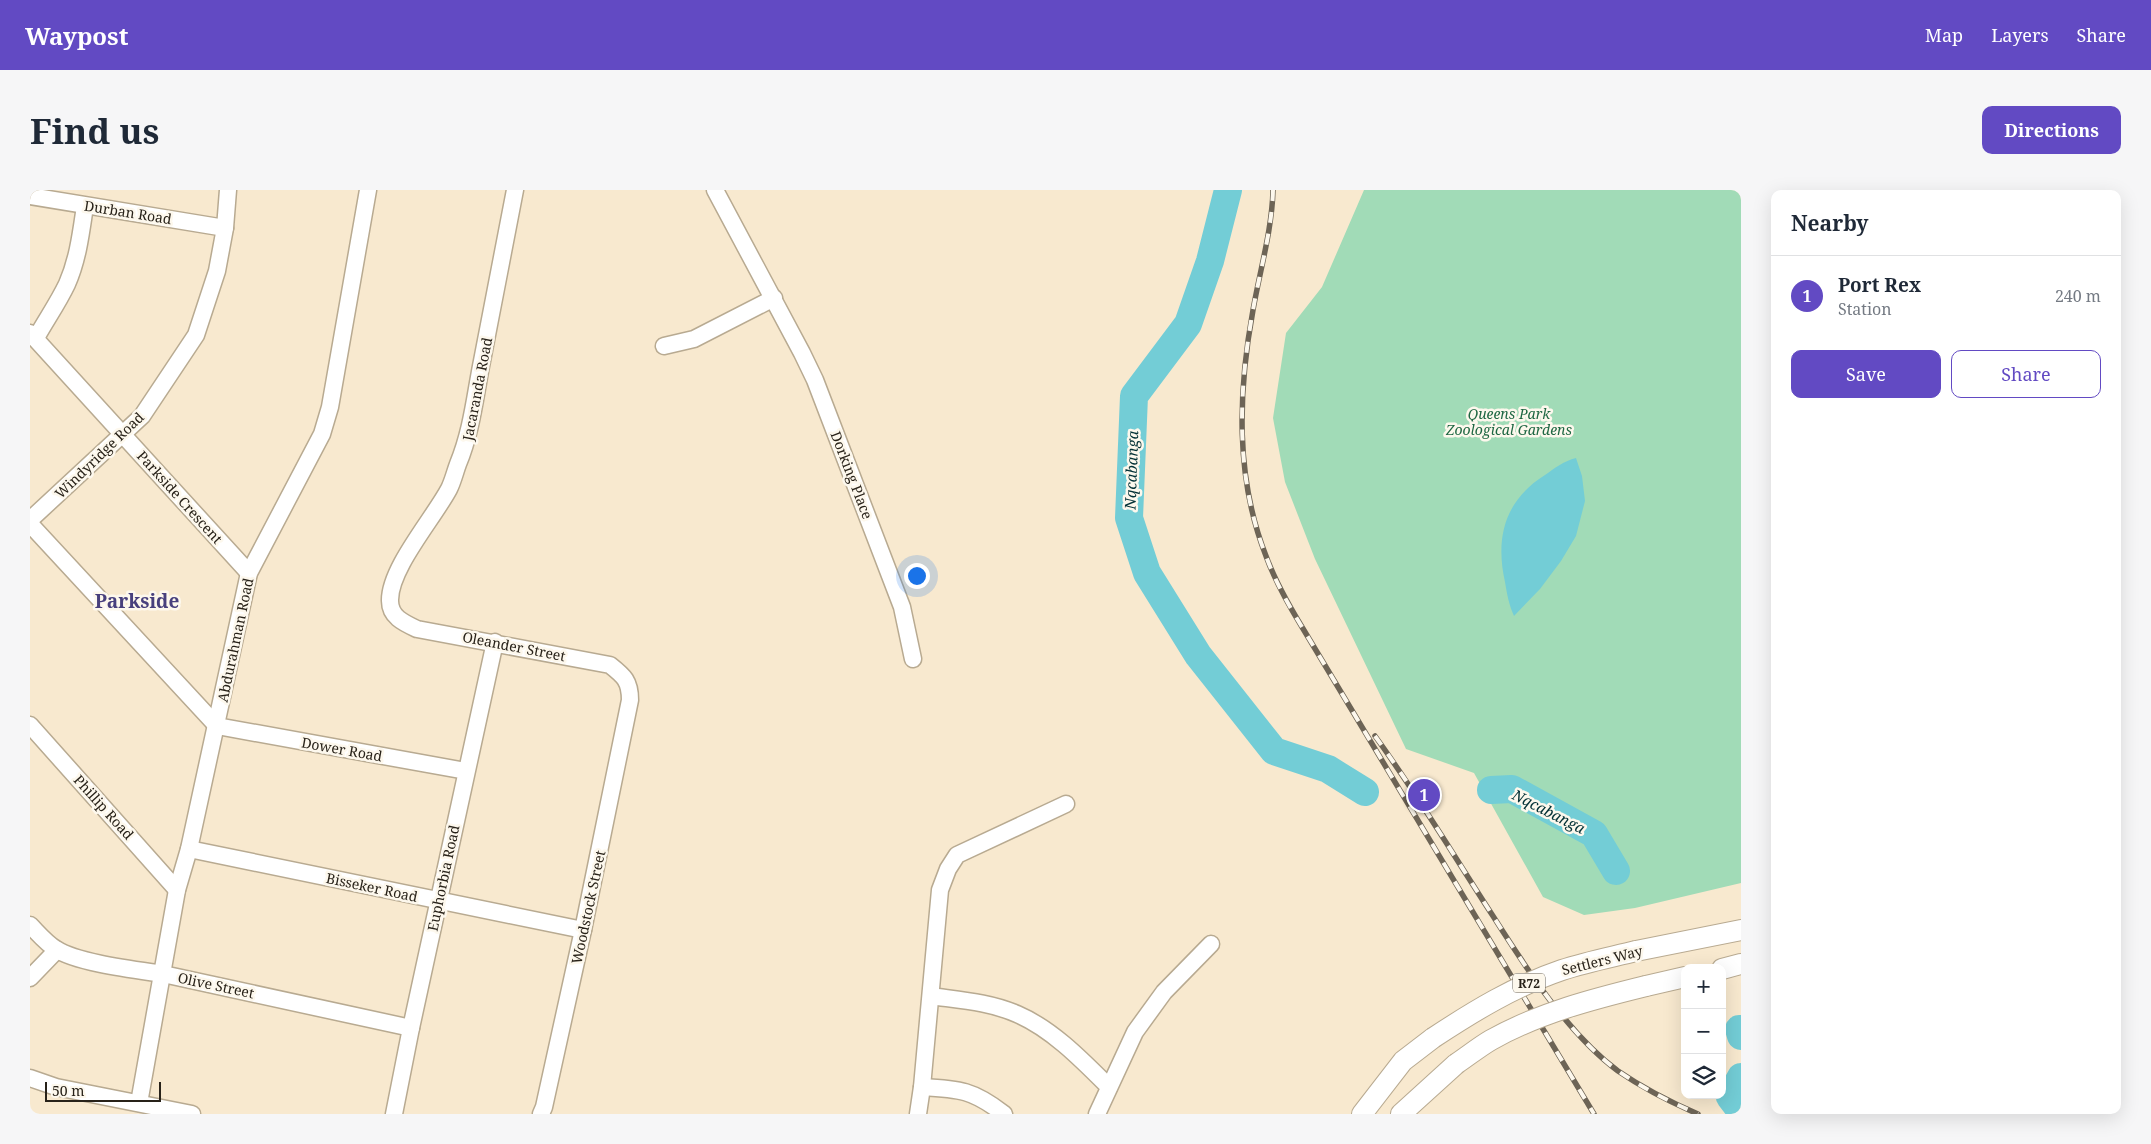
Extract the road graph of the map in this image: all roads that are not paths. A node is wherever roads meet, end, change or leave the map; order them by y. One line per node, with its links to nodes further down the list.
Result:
1 (228, 190): 7 (street, Windyridge Road)
2 (368, 190): 14 (street, Abdurahman Road)
3 (515, 190): 15 (street, Jacaranda Road)
4 (715, 190): 8 (street, Dorking Place)
5 (30, 196): 6 (street, Durban Road)
6 (85, 206): 7 (street, Durban Road); 9 (street)
7 (225, 228): 11 (street, Windyridge Road)
8 (774, 298): 10 (street); 17 (street, Dorking Place)
9 (33, 336): 11 (street, Parkside Crescent)
10 (664, 346)
11 (124, 435): 12 (street, Windyridge Road); 14 (street, Parkside Crescent)
12 (30, 520)
13 (30, 524): 20 (street)
14 (249, 573): 20 (street, Abdurahman Road)
15 (390, 601): 16 (street, Oleander Street)
16 (495, 642): 18 (street, Oleander Street); 21 (street, Euphorbia Road)
17 (913, 659)
18 (630, 700): 27 (street, Woodstock Street)
19 (30, 725): 24 (street, Phillip Road)
20 (217, 726): 21 (street, Dower Road); 23 (street, Abdurahman Road)
21 (466, 771): 25 (street, Euphorbia Road)
22 (1066, 804): 36 (street)
23 (190, 849): 24 (street, Abdurahman Road); 25 (street, Bisseker Road)
24 (177, 890): 33 (street, Abdurahman Road)
25 (438, 900): 27 (street, Bisseker Road); 37 (street, Euphorbia Road)
26 (30, 925): 30 (street, Olive Street)
27 (584, 930): 44 (street, Woodstock Street)
28 (1741, 930): 48 (main road, Settlers Way / R72, bridge)
29 (1211, 944): 39 (street)
30 (57, 950): 33 (street, Olive Street); 34 (street)
31 (1741, 964): 32 (main road)
32 (1726, 968)
33 (163, 974): 37 (street, Olive Street); 41 (street, Abdurahman Road)
34 (30, 978)
35 (1681, 978): 49 (main road, bridge)
36 (931, 996): 39 (street); 40 (street)
37 (411, 1028): 43 (street, Euphorbia Road)
38 (30, 1078): 41 (street)
39 (1109, 1087): 47 (street)
40 (922, 1088): 45 (street); 46 (street)
41 (139, 1103): 42 (street)
42 (192, 1114)
43 (394, 1114)
44 (541, 1114)
45 (918, 1114)
46 (1004, 1114)
47 (1097, 1114)
48 (1362, 1114)
49 (1401, 1114)

